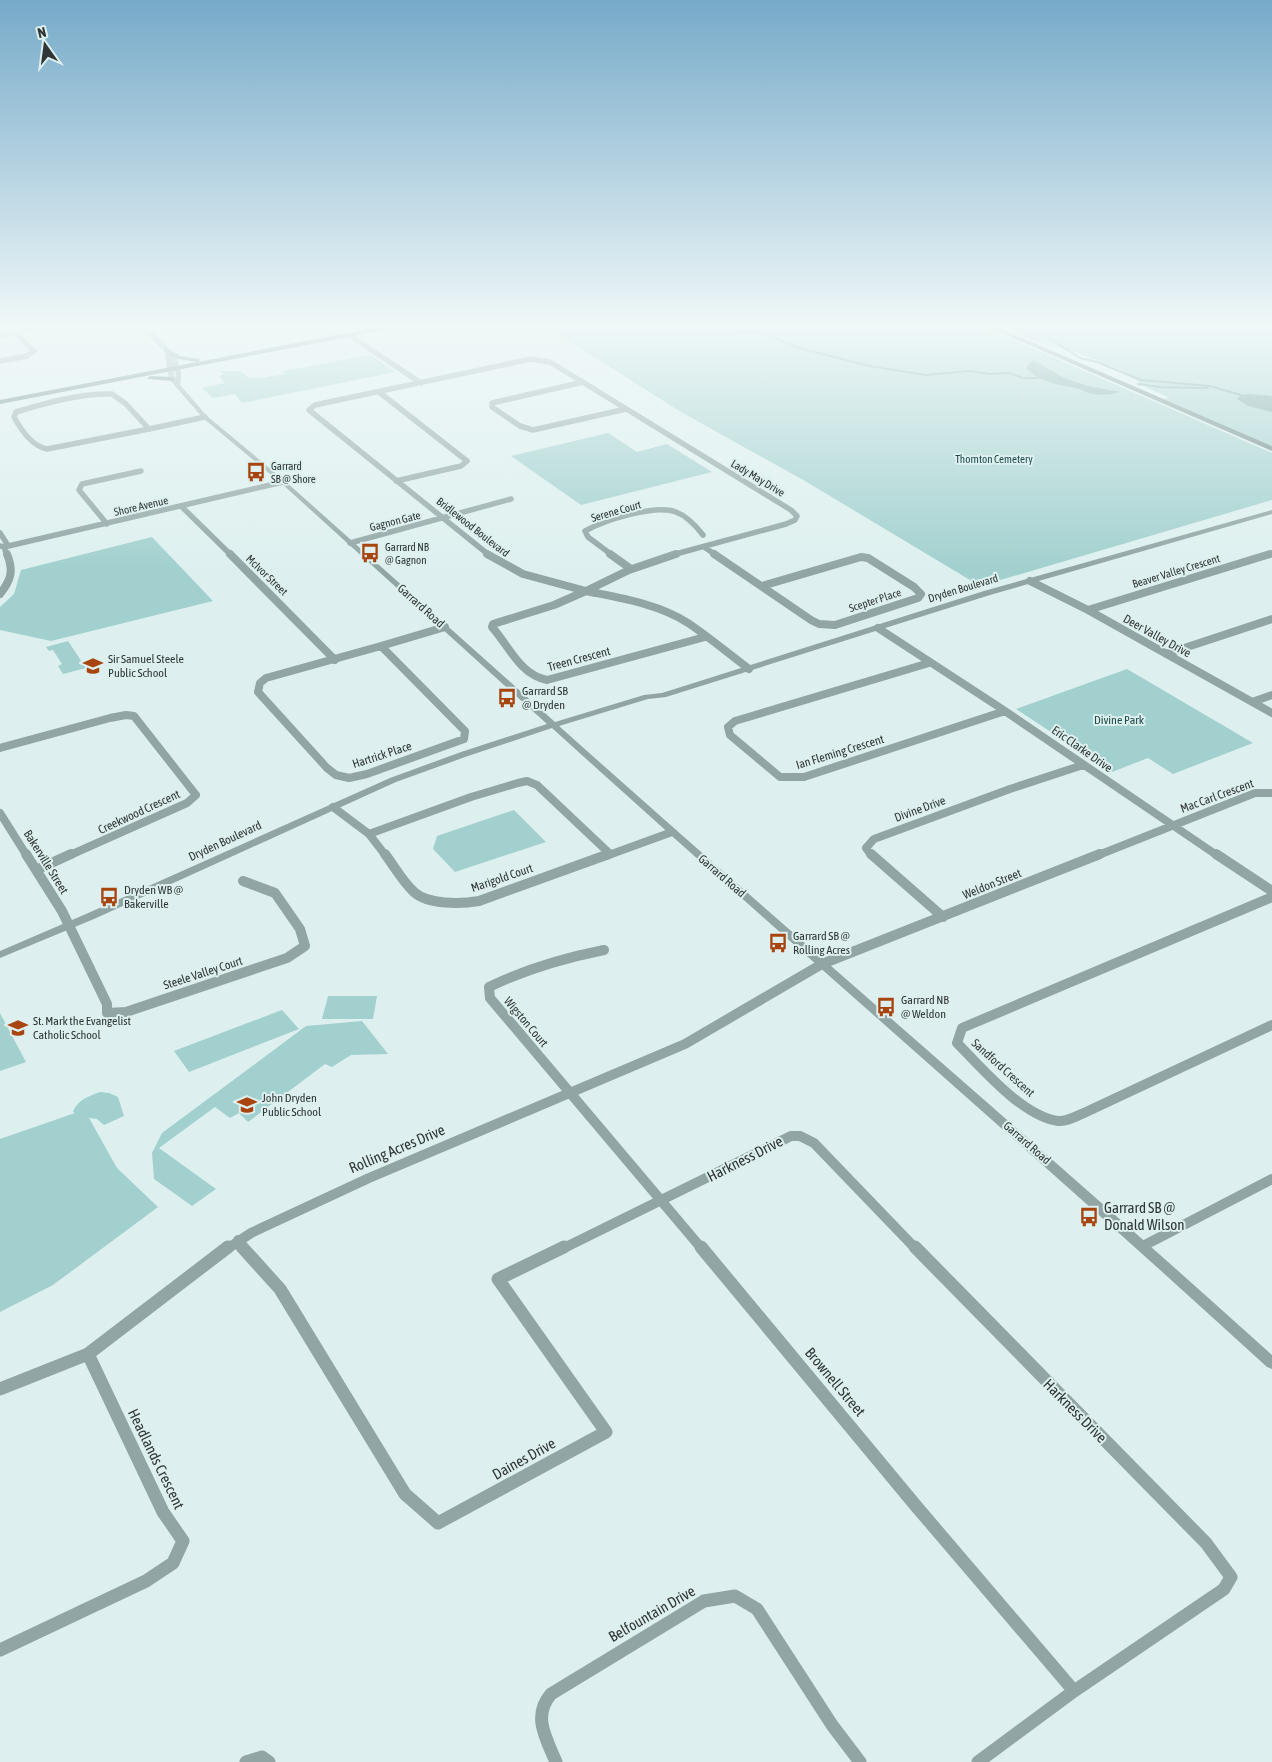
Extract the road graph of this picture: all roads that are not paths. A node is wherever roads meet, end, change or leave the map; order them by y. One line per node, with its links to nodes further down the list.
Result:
1 (37, 406): 11 (street)
2 (127, 406): 11 (street)
3 (197, 406): 10 (street, Garrard Road)
4 (314, 406): 14 (street, Bridlewood Boulevard)
5 (397, 406): 14 (street)
6 (492, 406): 9 (street)
7 (621, 406): 9 (street, Lady May Drive)
8 (1173, 406): 12 (main road)
9 (626, 409): 25 (street, Lady May Drive)
10 (205, 417): 11 (street); 15 (street, Garrard Road)
11 (149, 429)
12 (1272, 449)
13 (141, 471): 20 (street)
14 (396, 481): 19 (street, Bridlewood Boulevard)
15 (283, 482): 17 (street, Shore Avenue); 23 (street, Garrard Road)
16 (511, 499): 19 (street, Gagnon Gate)
17 (182, 507): 20 (street, Shore Avenue); 39 (street, McIvor Street)
18 (1272, 512): 28 (street, Dryden Boulevard)
19 (444, 519): 23 (street, Gagnon Gate); 30 (street, Bridlewood Boulevard)
20 (107, 524): 24 (street, Shore Avenue)
21 (0, 534): 24 (street)
22 (703, 535): 27 (street, Serene Court)
23 (350, 543): 34 (street, Garrard Road)
24 (2, 546): 31 (street)
25 (704, 547): 27 (street, Lady May Drive); 29 (street, Scepter Place)
26 (1272, 553): 32 (street, Beaver Valley Crescent)
27 (631, 569): 30 (street, Lady May Drive)
28 (1030, 581): 32 (street, Deer Valley Drive); 35 (street, Dryden Boulevard)
29 (762, 586): 29 (street, Scepter Place)
30 (586, 591): 36 (street, Bridlewood Boulevard); 36 (street, Treen Crescent)
31 (0, 594)
32 (1088, 610): 38 (street, Deer Valley Drive)
33 (1272, 620): 38 (street)
34 (445, 627): 37 (street, Hartrick Place); 46 (street, Garrard Road)
35 (878, 628): 40 (street, Eric Clarke Drive); 41 (street, Dryden Boulevard)
36 (705, 637): 41 (street, Bridlewood Boulevard)
37 (381, 646): 39 (street, Hartrick Place); 39 (street, Hartrick Place)
38 (1166, 654): 43 (street, Deer Valley Drive)
39 (335, 660)
40 (929, 663): 44 (street, Eric Clarke Drive); 44 (street, Ian Fleming Crescent)
41 (749, 669): 46 (street, Dryden Boulevard)
42 (1272, 695): 43 (street)
43 (1252, 702): 45 (street, Deer Valley Drive)
44 (1005, 711): 48 (street, Eric Clarke Drive)
45 (1272, 713)
46 (555, 728): 50 (street, Dryden Boulevard); 53 (street, Garrard Road)
47 (0, 748): 56 (street, Creekwood Crescent)
48 (1083, 765): 52 (street, Eric Clarke Drive); 60 (street, Divine Drive)
49 (1272, 793): 52 (street, Mac Carl Crescent)
50 (333, 807): 54 (street, Marigold Court); 61 (street, Dryden Boulevard)
51 (0, 812): 56 (street, Bakerville Street)
52 (1171, 826): 58 (street, Eric Clarke Drive); 60 (street, Weldon Street)
53 (672, 832): 55 (street, Marigold Court); 64 (street, Garrard Road)
54 (369, 834): 55 (street); 55 (street, Marigold Court)
55 (609, 853)
56 (36, 870): 61 (street, Bakerville Street)
57 (243, 882): 61 (street, Steele Valley Court)
58 (1272, 891)
59 (1272, 897): 65 (street, Sandford Crescent)
60 (944, 917): 64 (street, Weldon Street)
61 (69, 926): 63 (street, Dryden Boulevard)
62 (604, 950): 66 (street, Wigston Court)
63 (0, 955)
64 (822, 964): 66 (street, Rolling Acres Drive); 70 (street, Garrard Road)
65 (1272, 1025)
66 (570, 1094): 68 (street, Brownell Street); 69 (street, Rolling Acres Drive)
67 (1272, 1178): 70 (street)
68 (662, 1201): 69 (street, Daines Drive); 75 (street, Brownell Street); 75 (street, Harkness Drive)
69 (238, 1240): 71 (street, Rolling Acres Drive)
70 (1143, 1246): 72 (street, Garrard Road)
71 (88, 1354): 73 (street, Rolling Acres Drive); 74 (street, Headlands Crescent)
72 (1272, 1363)
73 (0, 1389)
74 (0, 1650)
75 (1074, 1691): 80 (street, Harkness Drive)
76 (246, 1762): 77 (street)
77 (269, 1762)
78 (556, 1762): 79 (street, Belfountain Drive)
79 (860, 1762)
80 (978, 1762)

